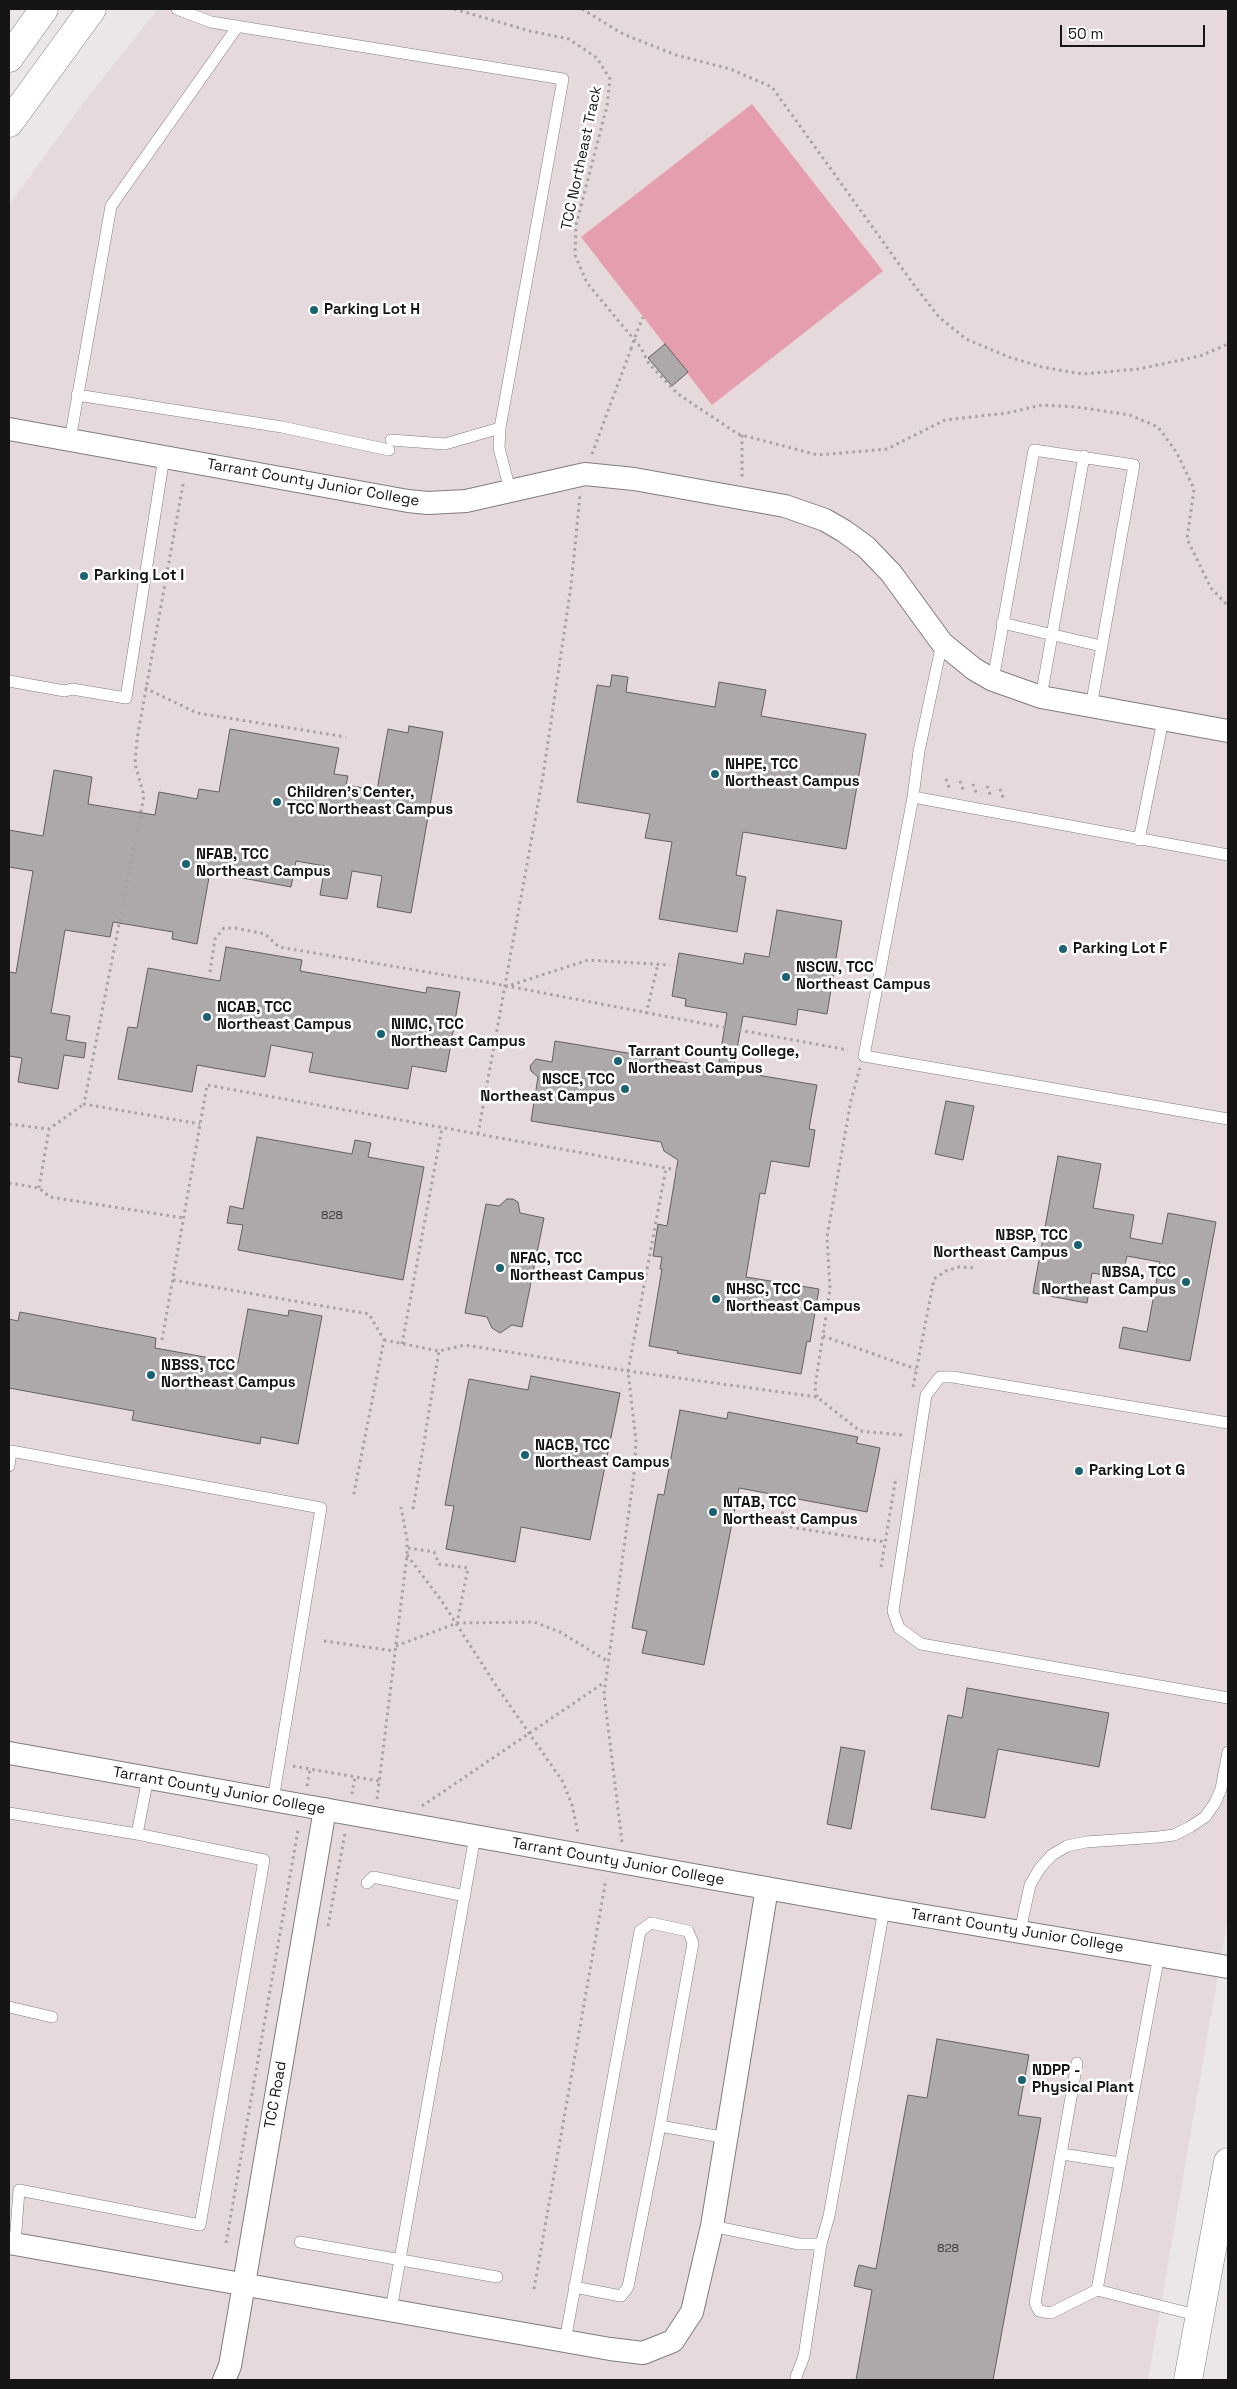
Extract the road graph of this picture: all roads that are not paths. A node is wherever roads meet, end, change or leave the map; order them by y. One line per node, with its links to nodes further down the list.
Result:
1 (44, 9): 5 (main road)
2 (92, 9): 6 (main road)
3 (177, 9): 4 (lane)
4 (238, 26): 7 (lane); 8 (lane)
5 (9, 58)
6 (9, 123)
7 (77, 395): 8 (lane); 10 (lane)
8 (500, 428): 13 (lane)
9 (9, 429): 10 (street, Tarrant County Junior College)
10 (70, 440): 12 (street, Tarrant County Junior College)
11 (1084, 456): 14 (lane); 15 (lane); 17 (lane)
12 (164, 458): 13 (street, Tarrant County Junior College); 19 (lane)
13 (510, 490): 16 (street, Tarrant County Junior College)
14 (1002, 623): 15 (lane); 18 (lane)
15 (1052, 636): 17 (lane); 20 (lane)
16 (942, 643): 18 (street, Tarrant County Junior College); 24 (lane)
17 (1101, 646): 21 (lane)
18 (993, 680): 20 (street, Tarrant County Junior College)
19 (9, 681)
20 (1042, 697): 21 (street, Tarrant County Junior College)
21 (1091, 707): 22 (street, Tarrant County Junior College)
22 (1163, 720): 23 (street, Tarrant County Junior College); 25 (lane)
23 (1228, 731)
24 (913, 797): 25 (lane); 27 (lane)
25 (1139, 840): 26 (lane)
26 (1228, 855)
27 (1228, 1119)
28 (1228, 1423): 30 (lane)
29 (9, 1466): 34 (lane)
30 (1228, 1698)
31 (1228, 1752): 43 (lane)
32 (9, 1753): 33 (street, Tarrant County Junior College)
33 (148, 1778): 34 (street, Tarrant County Junior College); 37 (lane)
34 (273, 1800): 35 (street, Tarrant County Junior College)
35 (325, 1810): 38 (street, Tarrant County Junior College); 60 (street, TCC Road)
36 (9, 1813): 37 (lane)
37 (137, 1834): 56 (lane)
38 (476, 1836): 40 (street, Tarrant County Junior College); 41 (lane)
39 (367, 1883): 41 (lane)
40 (767, 1888): 42 (street, Tarrant County Junior College); 50 (street)
41 (465, 1896): 58 (lane)
42 (884, 1909): 43 (street, Tarrant County Junior College); 57 (lane)
43 (1020, 1931): 44 (street, Tarrant County Junior College)
44 (1159, 1955): 45 (street, Tarrant County Junior College); 53 (lane)
45 (1228, 1967)
46 (9, 2008): 47 (lane)
47 (52, 2017)
48 (1077, 2063): 51 (lane)
49 (660, 2126): 50 (lane); 61 (lane); 61 (lane)
50 (727, 2138): 54 (street)
51 (1062, 2154): 53 (lane); 62 (lane)
52 (1228, 2162): 64 (main road)
53 (1120, 2163): 62 (lane)
54 (712, 2226): 57 (lane); 65 (street)
55 (300, 2242): 58 (lane)
56 (12, 2243): 60 (street)
57 (821, 2244): 66 (lane)
58 (400, 2258): 59 (lane); 63 (lane)
59 (497, 2278)
60 (244, 2284): 63 (street); 67 (street, TCC Road)
61 (574, 2287): 65 (lane)
62 (1097, 2290): 64 (lane)
63 (391, 2310): 65 (street)
64 (1200, 2316): 68 (main road)
65 (565, 2341)
66 (796, 2377)
67 (224, 2380)
68 (1188, 2380)

